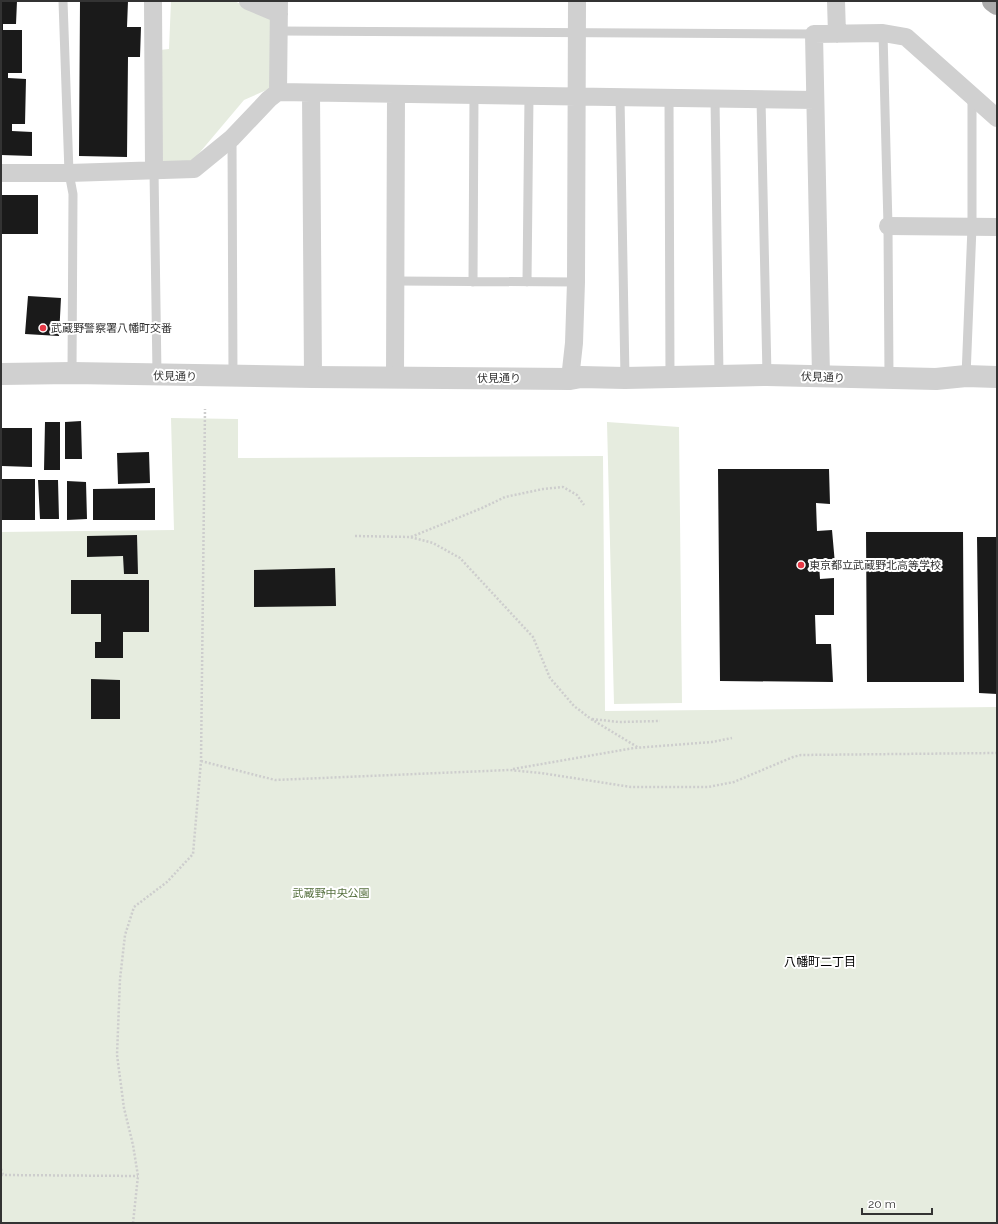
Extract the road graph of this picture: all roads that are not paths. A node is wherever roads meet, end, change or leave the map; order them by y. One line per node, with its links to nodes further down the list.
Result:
1 (63, 1): 28 (lane)
2 (152, 1): 27 (street)
3 (248, 1): 8 (street)
4 (577, 1): 9 (street)
5 (836, 1): 12 (street)
6 (993, 1): 7 (main road)
7 (997, 4)
8 (279, 15): 9 (lane); 13 (street)
9 (577, 33): 11 (lane); 18 (street)
10 (883, 33): 12 (street); 20 (street); 30 (lane)
11 (814, 34): 12 (street); 24 (street)
12 (837, 34)
13 (278, 92): 14 (street); 26 (street)
14 (311, 93): 15 (street); 45 (street)
15 (396, 94): 16 (street); 33 (street)
16 (474, 95): 17 (street); 34 (lane)
17 (529, 96): 18 (street); 35 (lane)
18 (577, 96): 19 (street); 36 (street)
19 (620, 97): 21 (street); 48 (lane)
20 (972, 97): 25 (street); 31 (lane)
21 (669, 98): 22 (street); 49 (lane)
22 (715, 98): 23 (street); 42 (lane)
23 (761, 99): 24 (street); 39 (lane)
24 (815, 100): 43 (street)
25 (997, 118)
26 (232, 138): 27 (street); 41 (lane)
27 (154, 170): 28 (street); 40 (lane)
28 (69, 173): 29 (street); 37 (lane)
29 (1, 174)
30 (888, 226): 31 (street); 50 (lane)
31 (972, 227): 32 (street); 44 (lane)
32 (997, 227)
33 (397, 281): 34 (lane); 47 (street)
34 (473, 282): 35 (lane)
35 (527, 282): 36 (lane)
36 (576, 282): 51 (street)
37 (72, 373): 38 (street, 伏見通り); 40 (street, 伏見通り)
38 (1, 374)
39 (767, 375): 42 (street, 伏見通り); 43 (street, 伏見通り)
40 (157, 376): 41 (street, 伏見通り)
41 (233, 376): 45 (street, 伏見通り)
42 (719, 376): 49 (street, 伏見通り)
43 (821, 376): 50 (street, 伏見通り)
44 (966, 376): 46 (street, 伏見通り); 50 (street, 伏見通り)
45 (313, 377): 47 (street, 伏見通り)
46 (997, 377)
47 (396, 378): 51 (street, 伏見通り)
48 (625, 378): 49 (street, 伏見通り); 51 (street, 伏見通り)
49 (670, 378)
50 (889, 378)
51 (570, 379)

